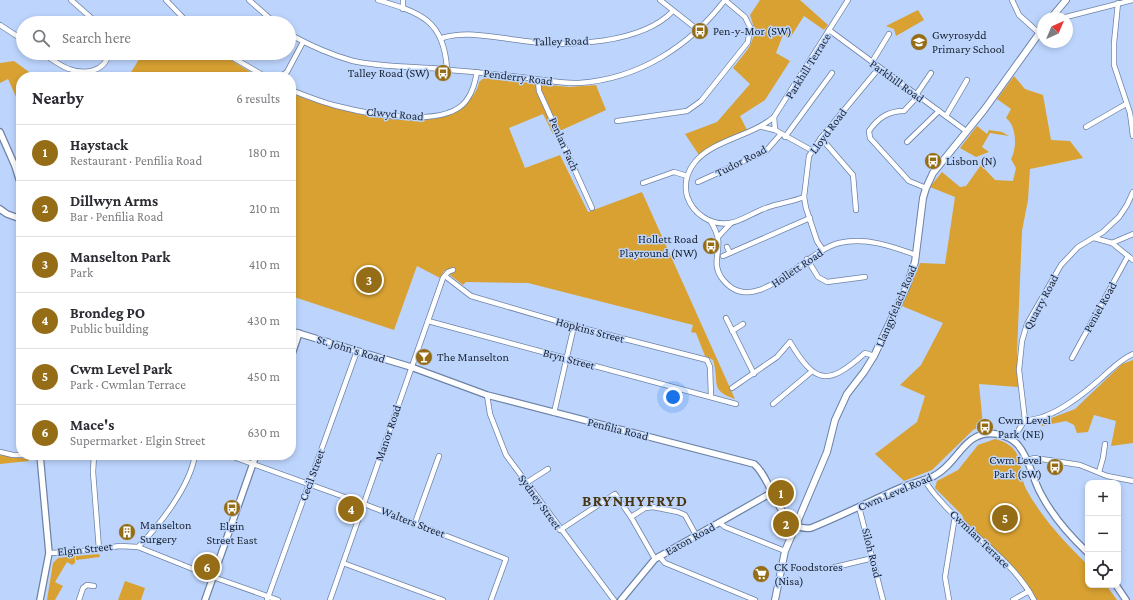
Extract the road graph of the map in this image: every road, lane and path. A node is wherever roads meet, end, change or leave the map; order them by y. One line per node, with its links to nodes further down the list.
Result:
1 (71, 0): 17 (street)
2 (166, 0): 18 (street)
3 (250, 0): 19 (street)
4 (378, 0): 13 (street)
5 (403, 0): 13 (street)
6 (660, 0): 14 (street)
7 (725, 0): 22 (street, Penderry Road); 53 (street)
8 (848, 0): 23 (street, Parkhill Terrace)
9 (1012, 0): 21 (street)
10 (1066, 0): 15 (main road)
11 (1133, 0): 12 (street)
12 (1118, 3): 16 (street); 49 (street)
13 (403, 9): 28 (street)
14 (673, 11): 22 (street); 28 (street, Talley Road)
15 (1056, 12)
16 (1073, 15)
17 (89, 16)
18 (181, 16)
19 (268, 16)
20 (0, 25): 25 (street)
21 (1037, 28)
22 (698, 30): 45 (street, Penderry Road)
23 (829, 30): 35 (street, Parkhill Road); 52 (street, Parkhill Terrace)
24 (889, 34): 35 (street)
25 (16, 35)
26 (1037, 37): 57 (main road, Llangyfelach Road)
27 (296, 38): 29 (street, Penderry Road)
28 (442, 38): 37 (street)
29 (303, 42): 30 (street); 37 (street, Penderry Road)
30 (296, 56)
31 (53, 60): 39 (street)
32 (106, 60): 38 (street)
33 (237, 60): 40 (street)
34 (294, 60): 41 (street)
35 (872, 62): 36 (street, Parkhill Road)
36 (879, 68): 48 (street, Parkhill Road); 63 (street, Lloyd Road)
37 (447, 69): 42 (street, Penderry Road)
38 (84, 72)
39 (84, 72)
40 (257, 72)
41 (288, 72)
42 (477, 72): 45 (street, Penderry Road); 47 (street, Clwyd Road)
43 (832, 73): 60 (street, Tudor Road)
44 (931, 73): 48 (street)
45 (538, 80): 74 (street, Penlan Fach)
46 (958, 81): 51 (street)
47 (296, 92)
48 (917, 96): 50 (street, Parkhill Road); 70 (street)
49 (1126, 104): 55 (street); 62 (street)
50 (939, 111): 51 (street, Parkhill Road); 61 (street)
51 (946, 116): 57 (street, Parkhill Road)
52 (774, 117): 54 (street, Parkhill Terrace); 56 (street)
53 (617, 121)
54 (762, 127): 56 (street); 67 (street)
55 (1086, 127)
56 (775, 130): 60 (street)
57 (966, 131): 70 (main road, Llangyfelach Road)
58 (0, 132): 66 (street)
59 (908, 132): 61 (street)
60 (782, 136): 65 (street); 68 (street, Tudor Road)
61 (912, 136): 64 (street)
62 (1133, 136)
63 (821, 138): 65 (street, Lloyd Road); 75 (street)
64 (907, 142)
65 (811, 150): 72 (street, Lloyd Road)
66 (16, 169)
67 (687, 176): 69 (street); 78 (street, Hollett Road)
68 (698, 182)
69 (643, 183)
70 (926, 188): 87 (main road, Llangyfelach Road)
71 (1133, 192): 82 (street, Quarry Road)
72 (804, 197): 77 (street, Lloyd Road); 79 (street)
73 (0, 208): 76 (street)
74 (592, 208)
75 (856, 210)
76 (16, 217)
77 (810, 218): 85 (street, Lloyd Road); 86 (street)
78 (711, 222): 79 (street); 81 (street, Hollett Road)
79 (731, 223): 81 (street)
80 (1133, 234): 83 (street)
81 (718, 237): 90 (street, Hollett Road)
82 (1094, 238): 83 (street); 117 (street, Quarry Road)
83 (1112, 243): 89 (street)
84 (727, 247): 86 (street)
85 (823, 250): 87 (street, Hollett Road); 90 (street, Hollett Road)
86 (730, 253): 88 (street)
87 (916, 255): 105 (main road, Llangyfelach Road)
88 (723, 256)
89 (1128, 256): 91 (street); 106 (street, Peniel Road)
90 (807, 259): 94 (street)
91 (1133, 260)
92 (453, 270): 93 (street)
93 (445, 276): 96 (street, Manor Road); 98 (street, Hopkins Street)
94 (865, 277)
95 (726, 318): 99 (street)
96 (428, 321): 107 (street, Bryn Street); 108 (street, Manor Road)
97 (743, 324): 99 (street)
98 (574, 326): 107 (street); 113 (street, Hopkins Street)
99 (732, 331): 110 (street)
100 (296, 332): 101 (street, St. John's Road)
101 (299, 333): 102 (street); 103 (street, St. John's Road)
102 (296, 342)
103 (357, 351): 108 (street, St. John's Road); 135 (street, Cecil Street)
104 (1133, 354): 117 (street)
105 (874, 356): 109 (street); 143 (main road, Llangyfelach Road)
106 (1072, 358)
107 (567, 359): 113 (street, Bryn Street); 116 (street)
108 (410, 367): 112 (street, Penfilia Road); 137 (street, Manor Road)
109 (811, 372): 110 (street); 115 (street)
110 (754, 374): 111 (street)
111 (732, 388)
112 (487, 394): 116 (street, Penfilia Road); 134 (street, Sydney Street)
113 (711, 396): 114 (street, Bryn Street)
114 (736, 404)
115 (774, 404)
116 (554, 413): 136 (street, Penfilia Road)
117 (1025, 420): 118 (street)
118 (1012, 440): 128 (street); 132 (street, Cwm Level Road)
119 (1104, 444): 131 (street)
120 (0, 452): 121 (street)
121 (16, 455)
122 (439, 456): 141 (street)
123 (40, 460): 150 (street)
124 (94, 460): 147 (street)
125 (194, 460): 146 (street)
126 (244, 460): 129 (street, Walters Street)
127 (254, 460): 129 (street)
128 (1027, 460): 131 (street); 149 (street)
129 (253, 463): 135 (street, Walters Street); 155 (street)
130 (548, 469): 134 (street)
131 (1099, 472): 133 (street)
132 (924, 479): 138 (street, Cwm Level Road); 139 (street, Cwmlan Terrace)
133 (1133, 480)
134 (526, 483): 144 (street, Sydney Street)
135 (308, 485): 137 (street, Walters Street); 159 (street, Cecil Street)
136 (772, 494): 142 (street, Eaton Road); 143 (street, Penfilia Road)
137 (364, 504): 141 (street, Walters Street); 153 (street, Manor Road)
138 (859, 507): 143 (street, Cwm Level Road); 152 (street, Siloh Road)
139 (956, 516): 158 (street, Cwmlan Terrace); 172 (street)
140 (631, 517): 144 (street); 145 (street); 151 (street)
141 (415, 523): 166 (street, Walters Street)
142 (720, 523): 145 (street, Eaton Road); 148 (street)
143 (795, 526): 148 (main road, Llangyfelach Road)
144 (560, 530): 167 (street, Sydney Street)
145 (696, 535): 151 (street, Eaton Road)
146 (138, 547): 147 (street, Elgin Street); 155 (street, Elgin Street)
147 (99, 549): 150 (street, Elgin Street)
148 (785, 551): 170 (main road, Llangyfelach Road)
149 (1087, 552)
150 (49, 553): 160 (street)
151 (657, 558): 168 (street, Eaton Road); 169 (street)
152 (873, 558): 154 (street); 171 (street, Siloh Road)
153 (343, 563): 164 (street, Manor Road); 165 (street)
154 (827, 569)
155 (213, 577): 159 (street, Elgin Street); 162 (street)
156 (94, 586): 161 (street)
157 (1118, 588): 175 (street)
158 (1029, 591): 173 (street); 174 (street, Cwmlan Terrace)
159 (268, 598): 163 (street, Elgin Street)
160 (40, 600)
161 (79, 600)
162 (205, 600)
163 (278, 600)
164 (330, 600)
165 (442, 600)
166 (491, 600)
167 (614, 600)
168 (621, 600)
169 (755, 600)
170 (775, 600)
171 (883, 600)
172 (949, 600)
173 (1013, 600)
174 (1034, 600)
175 (1126, 600)

